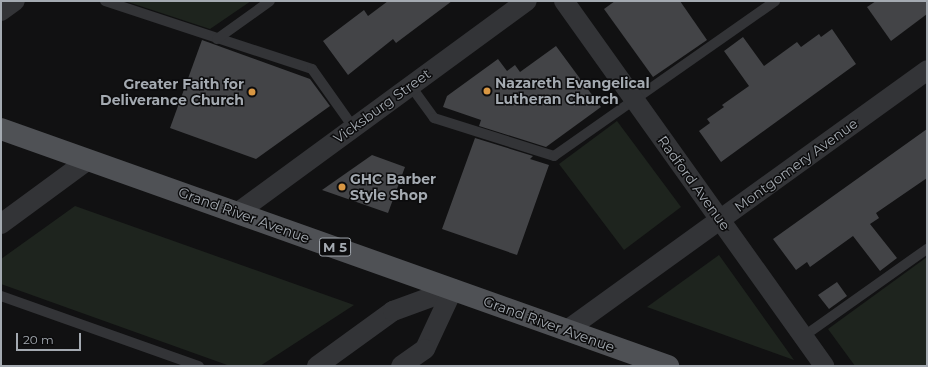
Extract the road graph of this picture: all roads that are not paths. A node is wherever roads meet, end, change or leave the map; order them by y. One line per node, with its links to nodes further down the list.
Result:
1 (105, 1): 6 (lane)
2 (270, 1): 6 (lane)
3 (527, 1): 8 (street, Vicksburg Street)
4 (564, 1): 9 (street, Radford Avenue)
5 (775, 1): 9 (lane)
6 (217, 39): 10 (lane)
7 (927, 70): 14 (street, Montgomery Avenue)
8 (410, 85): 9 (lane); 10 (street, Vicksburg Street)
9 (635, 100): 14 (street, Radford Avenue)
10 (353, 127): 13 (street, Vicksburg Street)
11 (1, 129): 12 (main road, Grand River Avenue / M 5)
12 (88, 160): 13 (main road, Grand River Avenue / M 5); 15 (street)
13 (237, 213): 17 (main road, Grand River Avenue / M 5)
14 (720, 219): 19 (street, Montgomery Avenue); 20 (street, Radford Avenue)
15 (1, 224)
16 (927, 249): 20 (lane)
17 (453, 289): 19 (main road, Grand River Avenue / M 5); 22 (street); 23 (street)
18 (1, 296): 21 (lane)
19 (567, 330): 24 (main road, Grand River Avenue / M 5)
20 (804, 336): 25 (street, Radford Avenue)
21 (199, 366)
22 (317, 366)
23 (401, 366)
24 (668, 366)
25 (824, 366)

